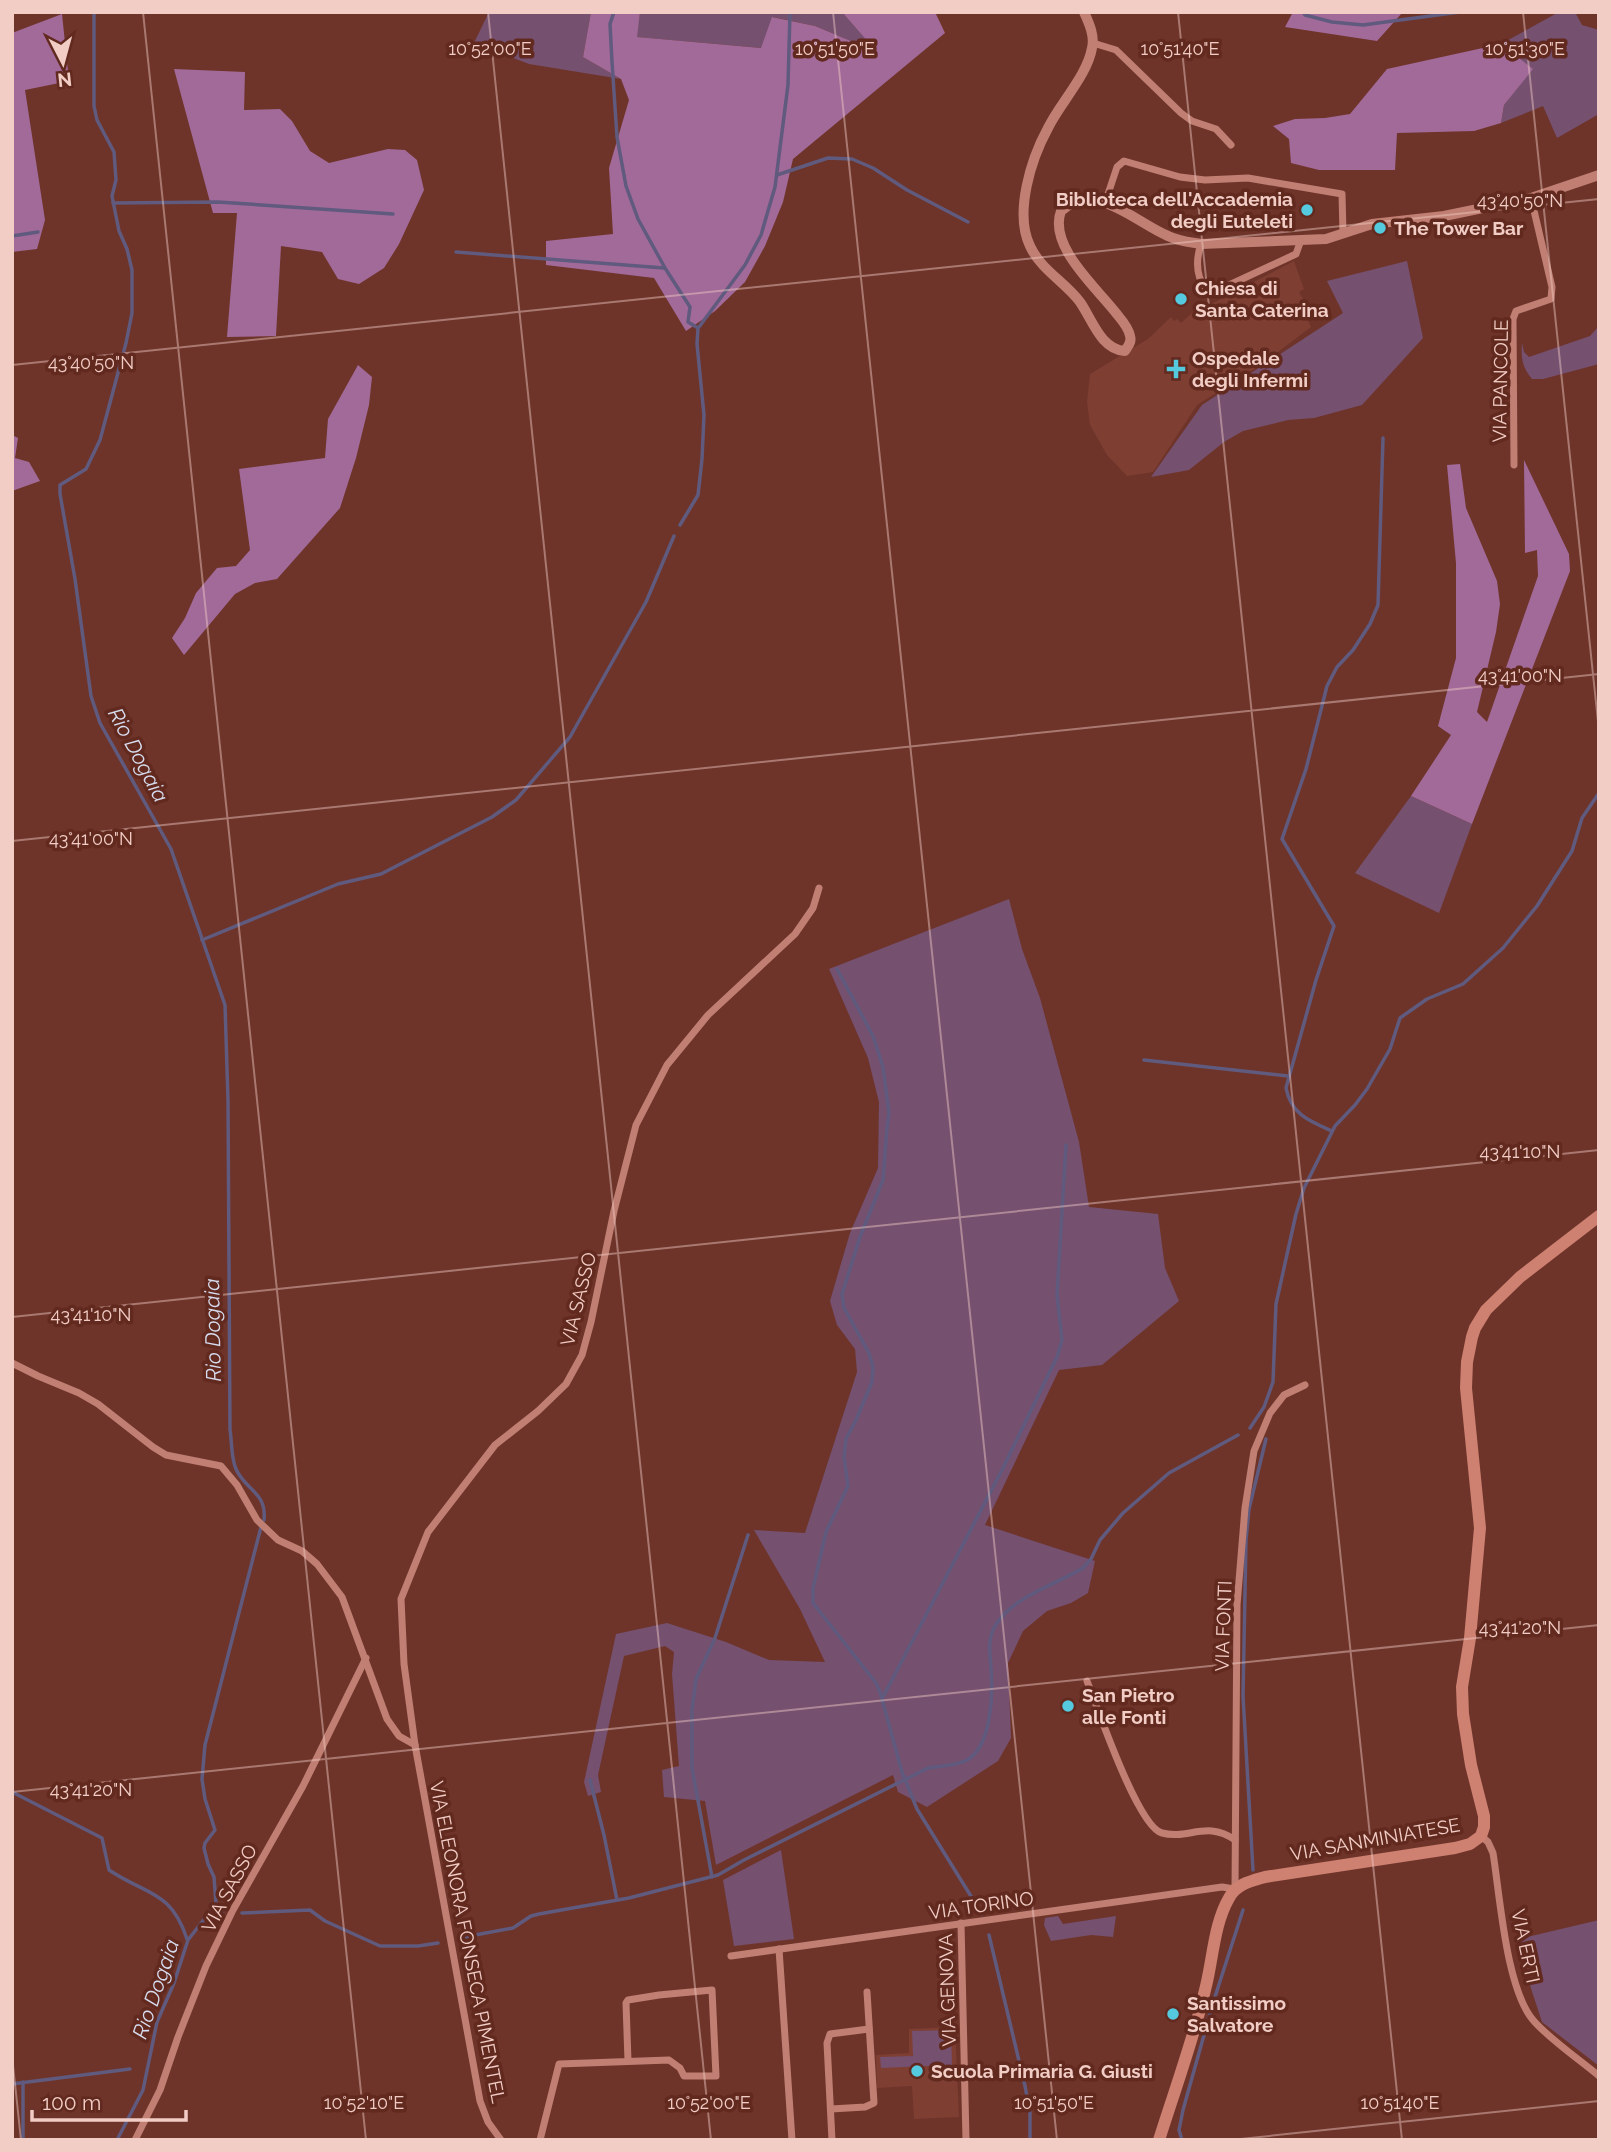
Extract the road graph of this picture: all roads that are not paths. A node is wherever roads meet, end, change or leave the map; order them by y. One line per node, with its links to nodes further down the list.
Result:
1 (1084, 12): 2 (street)
2 (1093, 43): 3 (street); 6 (street)
3 (1231, 145)
4 (1599, 174): 5 (street)
5 (1531, 198): 7 (street); 10 (street, VIA PANCOLE)
6 (1105, 203): 7 (street); 9 (street)
7 (1343, 233): 8 (street)
8 (1301, 240): 9 (street); 9 (street)
9 (1200, 244)
10 (1514, 465)
11 (819, 888): 17 (street, VIA SASSO)
12 (1599, 1216): 18 (main road, VIA SANMINIATESE)
13 (12, 1363): 15 (street)
14 (1305, 1385): 19 (street, VIA FONTI)
15 (366, 1658): 17 (street); 29 (street, VIA SASSO)
16 (1087, 1681): 19 (street)
17 (415, 1745): 30 (street, VIA ELEONORA FONSECA PIMENTEL)
18 (1481, 1836): 20 (main road, VIA SANMINIATESE); 27 (street, VIA ERTI)
19 (1235, 1840): 20 (street, VIA FONTI)
20 (1235, 1889): 21 (street, VIA TORINO); 35 (main road)
21 (961, 1923): 22 (street, VIA TORINO); 34 (street, VIA GENOVA)
22 (779, 1949): 23 (street, VIA TORINO); 32 (street)
23 (731, 1956)
24 (867, 1992): 25 (street)
25 (869, 2029): 28 (street); 28 (street)
26 (628, 2061): 26 (street); 31 (street)
27 (1599, 2076)
28 (831, 2109): 33 (street)
29 (135, 2140)
30 (500, 2140)
31 (540, 2140)
32 (792, 2140)
33 (832, 2140)
34 (966, 2140)
35 (1159, 2140)

